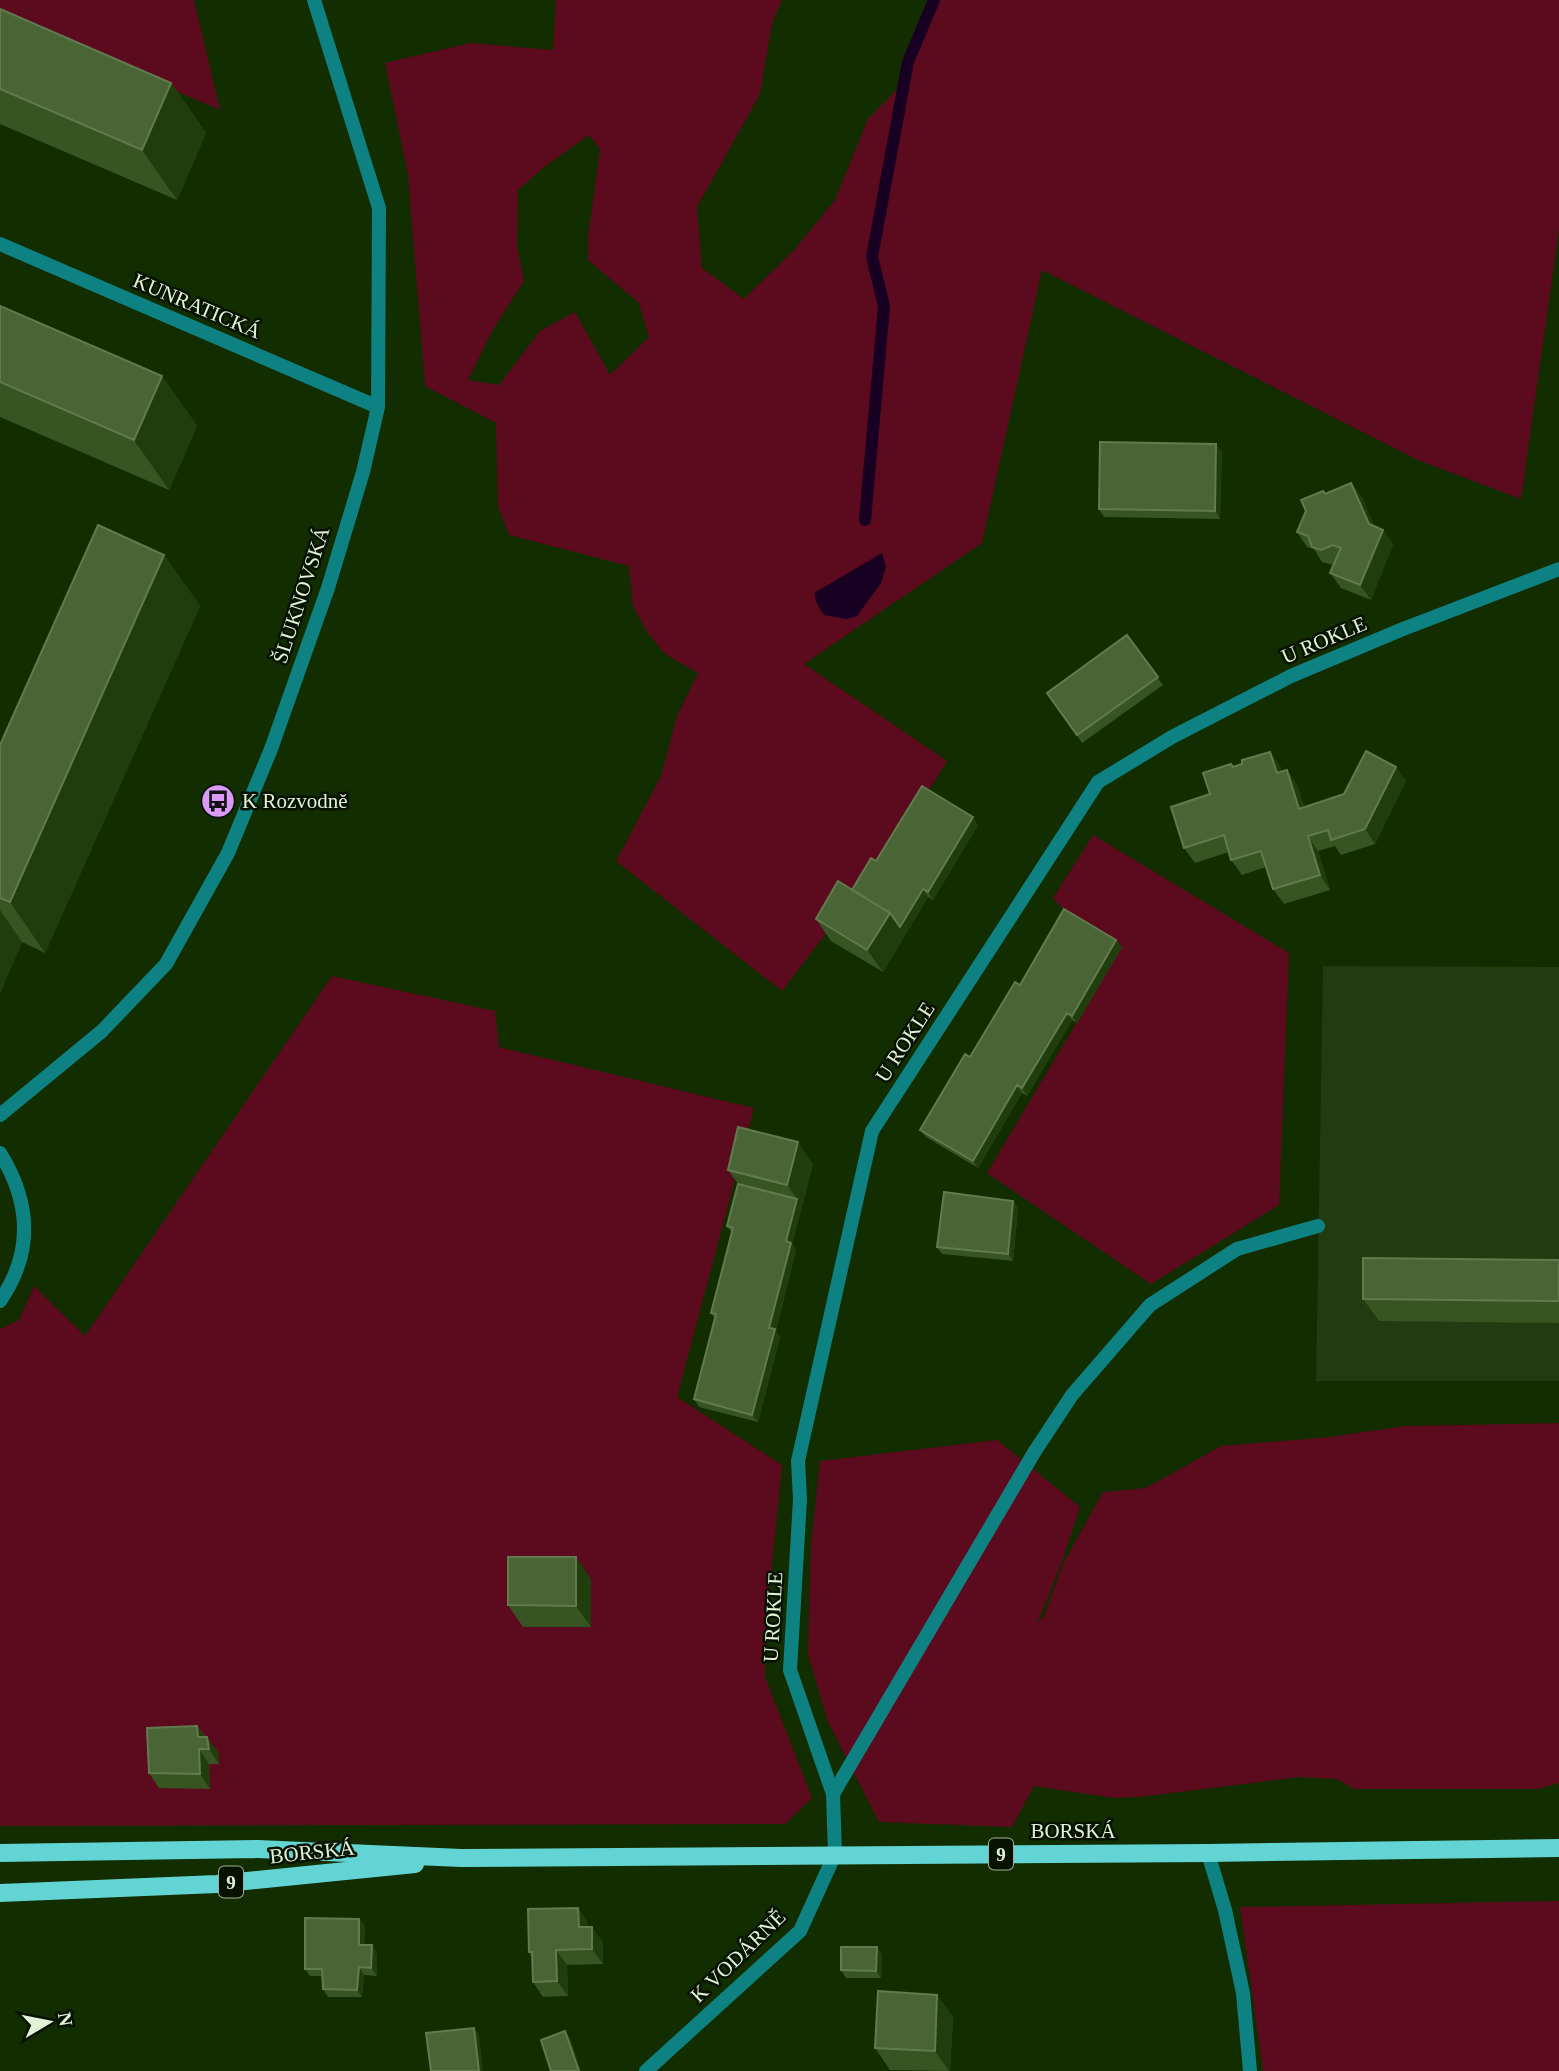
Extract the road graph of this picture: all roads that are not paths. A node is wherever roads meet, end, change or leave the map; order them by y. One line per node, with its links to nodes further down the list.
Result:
1 (314, 0): 3 (street, ŠLUKNOVSKÁ)
2 (0, 244): 3 (street, KUNRATICKÁ)
3 (378, 407): 5 (street, ŠLUKNOVSKÁ)
4 (1559, 569): 10 (street, U ROKLE)
5 (6, 1102): 6 (street, ŠLUKNOVSKÁ)
6 (0, 1115)
7 (0, 1153): 9 (street)
8 (1318, 1227): 10 (street)
9 (0, 1301)
10 (833, 1794): 14 (street, U ROKLE)
11 (1559, 1848): 13 (main road, BORSKÁ / 9)
12 (0, 1853): 15 (main road, BORSKÁ / 9)
13 (1208, 1853): 14 (main road, BORSKÁ / 9); 18 (street)
14 (835, 1854): 15 (main road, BORSKÁ / 9); 17 (street, K VODÁRNĚ)
15 (461, 1858): 16 (main road, BORSKÁ / 9)
16 (0, 1893)
17 (646, 2071)
18 (1250, 2071)

